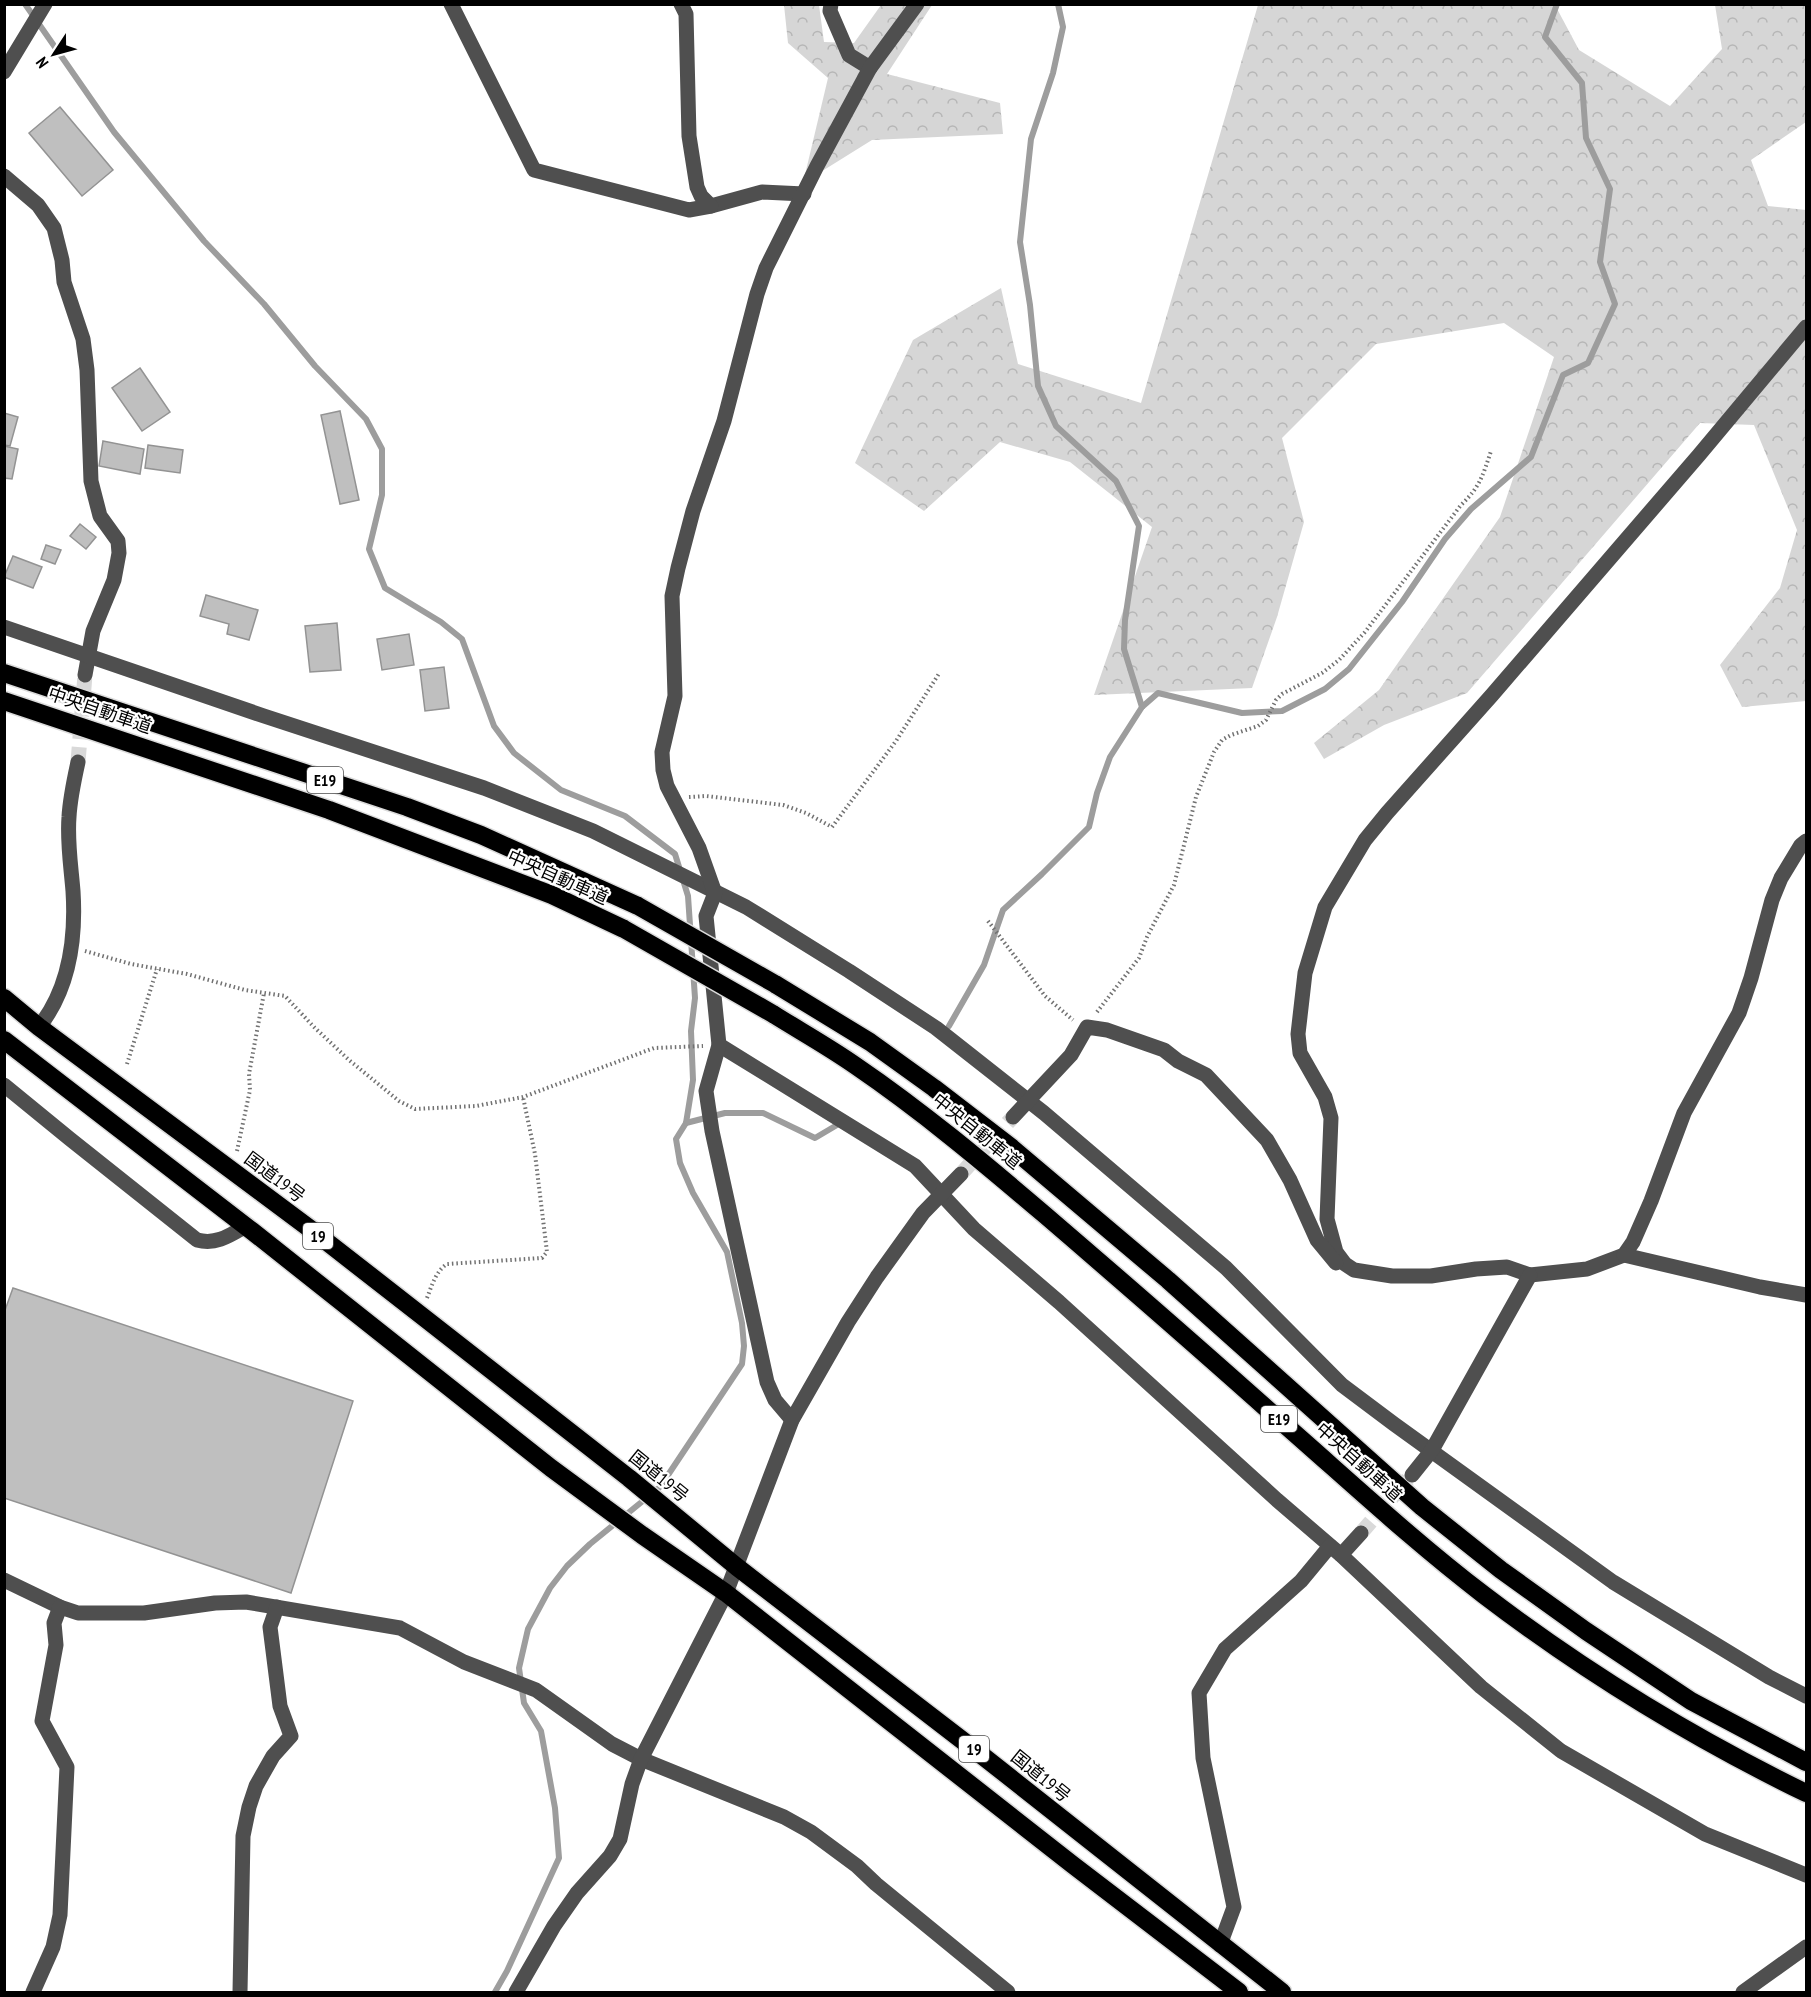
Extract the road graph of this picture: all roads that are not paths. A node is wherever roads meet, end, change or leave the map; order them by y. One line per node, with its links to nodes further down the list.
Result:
1 (45, 4): 7 (street)
2 (451, 4): 10 (street)
3 (681, 4): 10 (street)
4 (831, 4): 6 (street)
5 (917, 4): 6 (street)
6 (870, 68): 9 (street)
7 (4, 72)
8 (4, 176): 13 (street)
9 (804, 194): 10 (street); 19 (street)
10 (711, 206)
11 (1806, 327): 31 (street)
12 (4, 627): 13 (street)
13 (88, 657): 15 (street); 19 (street)
14 (4, 674): 46 (highway, 中央自動車道 / E19, bridge)
15 (85, 675)
16 (4, 701): 47 (highway, 中央自動車道 / E19, bridge)
17 (78, 762): 21 (street)
18 (1806, 841): 30 (street)
19 (709, 889): 23 (street); 25 (street)
20 (4, 998): 21 (highway, 国道19号 / 19)
21 (39, 1027): 39 (highway, 国道19号 / 19)
22 (4, 1040): 29 (highway, 19)
23 (714, 1045): 28 (street); 34 (street)
24 (4, 1084): 29 (street)
25 (1029, 1102): 26 (street); 31 (street); 35 (street)
26 (1013, 1117)
27 (961, 1174): 28 (street)
28 (942, 1193): 34 (street); 38 (street)
29 (246, 1226): 41 (highway, 19)
30 (1624, 1256): 32 (street); 33 (street)
31 (1345, 1264): 32 (street)
32 (1530, 1275): 35 (street)
33 (1806, 1295)
34 (792, 1420): 39 (street)
35 (1432, 1450): 36 (street); 44 (street)
36 (1412, 1475)
37 (1361, 1533): 38 (street)
38 (1335, 1551): 48 (street); 49 (street)
39 (737, 1567): 41 (street); 49 (highway, 国道19号 / 19)
40 (4, 1580): 42 (street)
41 (726, 1593): 45 (street); 55 (highway, 19)
42 (60, 1607): 43 (street); 51 (street)
43 (277, 1607): 45 (street); 52 (street)
44 (1806, 1696)
45 (641, 1759): 53 (street); 54 (street)
46 (1806, 1762)
47 (1806, 1792)
48 (1806, 1875)
49 (1220, 1945): 56 (highway, 国道19号 / 19)
50 (1806, 1947): 57 (street)
51 (33, 1992)
52 (240, 1992)
53 (516, 1992)
54 (1008, 1992)
55 (1239, 1992)
56 (1282, 1992)
57 (1743, 1992)

